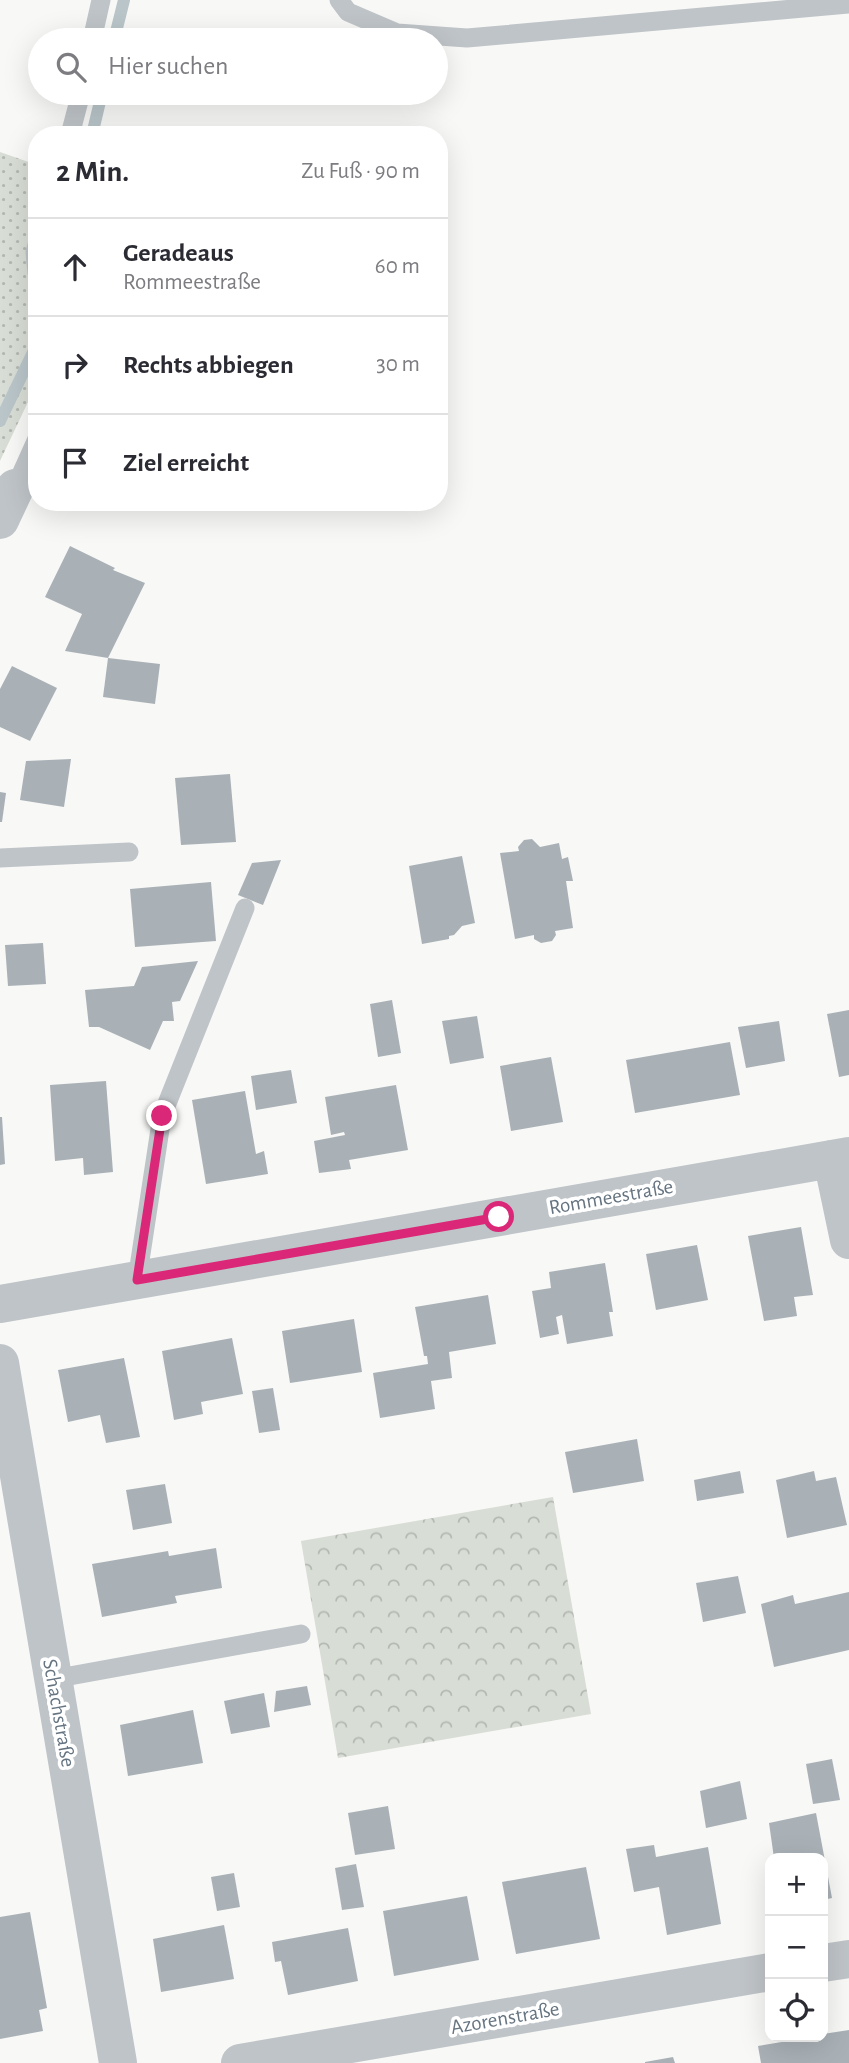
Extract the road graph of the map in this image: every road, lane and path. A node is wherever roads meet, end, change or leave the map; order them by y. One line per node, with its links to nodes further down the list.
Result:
1 (101, 0): 4 (lane)
2 (339, 0): 5 (lane)
3 (849, 4): 6 (lane)
4 (95, 28)
5 (385, 28)
6 (448, 37)
7 (77, 105): 8 (lane)
8 (72, 126)
9 (28, 459): 10 (lane)
10 (8, 504)
11 (129, 852): 12 (lane)
12 (0, 858)
13 (245, 908): 16 (lane)
14 (840, 1158): 15 (street); 16 (street, Rommeestraße)
15 (849, 1240)
16 (137, 1280): 17 (street, Rommeestraße)
17 (0, 1304)
18 (0, 1363): 20 (street, Schachstraße)
19 (301, 1634): 20 (lane)
20 (53, 1679): 24 (street, Schachstraße)
21 (849, 1959): 22 (street)
22 (828, 1962)
23 (765, 1973): 25 (street, Azorenstraße)
24 (118, 2063)
25 (240, 2063)

